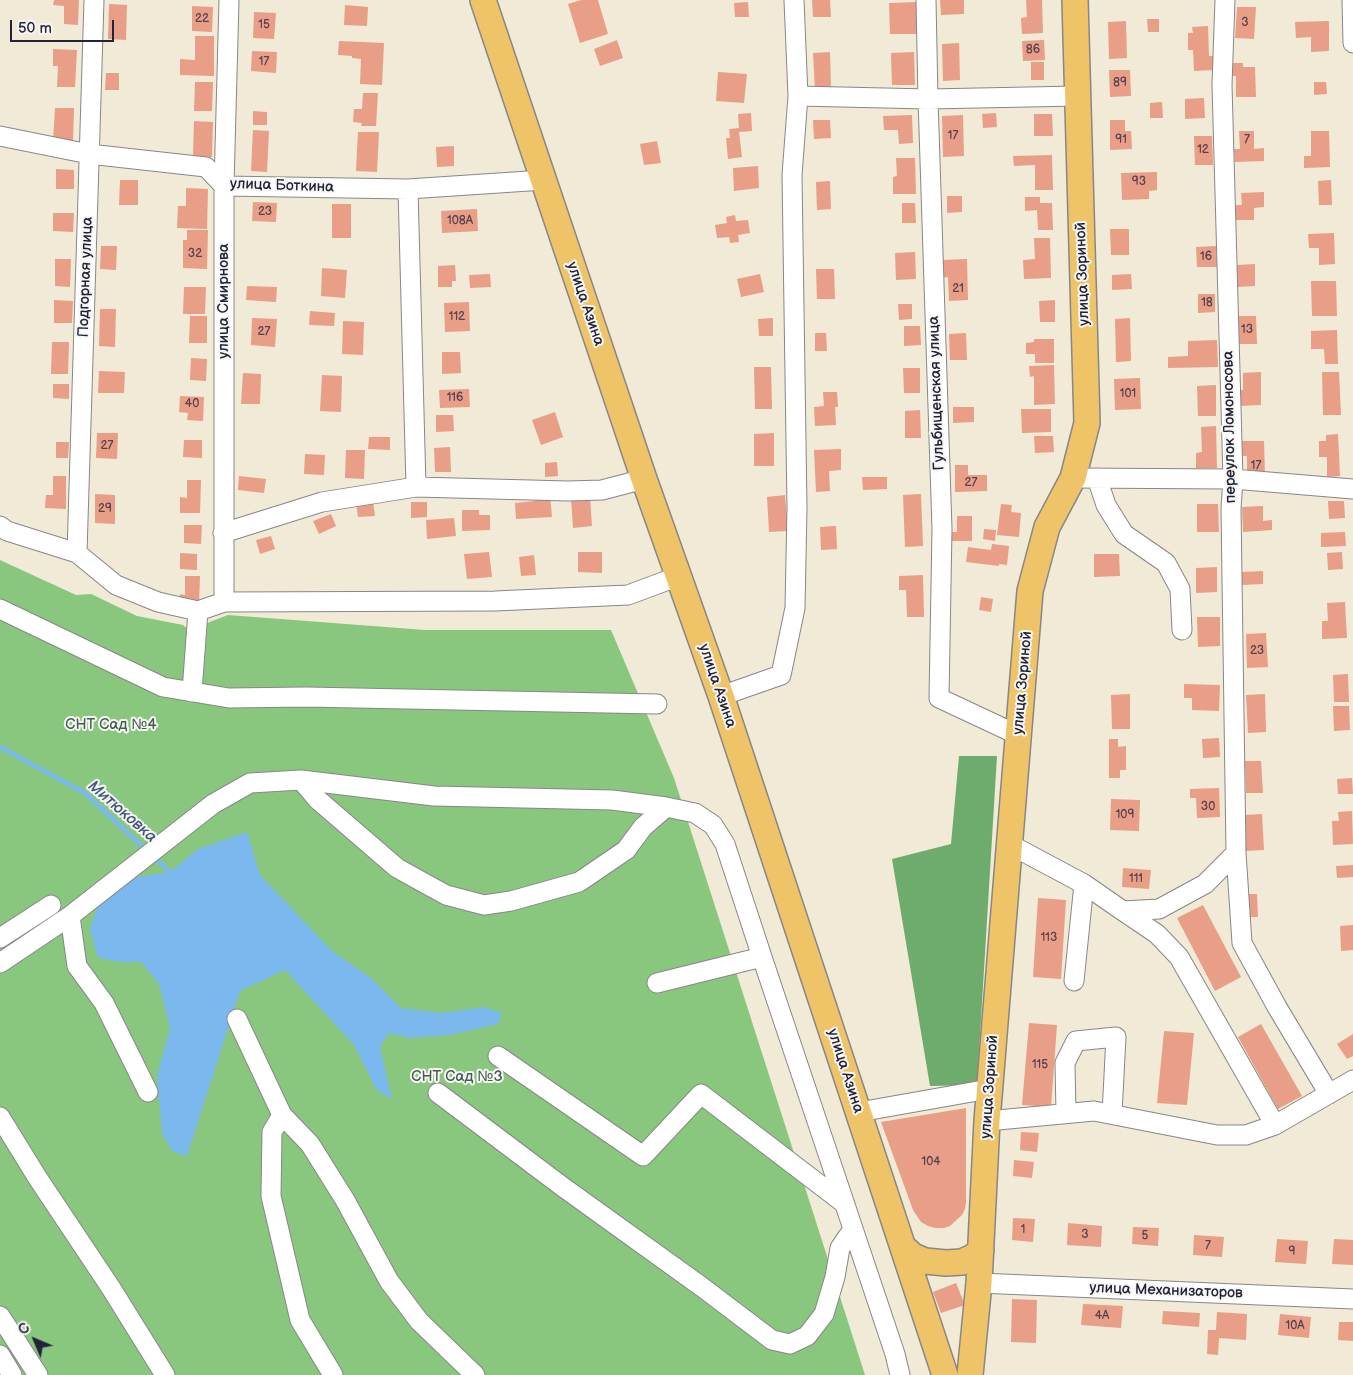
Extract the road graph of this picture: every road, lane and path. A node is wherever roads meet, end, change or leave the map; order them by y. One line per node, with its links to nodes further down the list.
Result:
1 (94, 0): 14 (street, Подгорная улица)
2 (229, 0): 16 (street, улица Смирнова)
3 (483, 0): 15 (main road, улица Азина)
4 (794, 0): 10 (street)
5 (926, 0): 12 (street, Гульбищенская улица)
6 (1075, 0): 11 (main road, улица Зориной)
7 (1225, 0): 21 (street, переулок Ломоносова)
8 (1352, 0): 9 (street)
9 (1353, 43)
10 (798, 96): 12 (street); 33 (street)
11 (1078, 96): 12 (street); 18 (main road, улица Зориной)
12 (928, 99): 35 (street, Гульбищенская улица)
13 (0, 136): 14 (street, улица Боткина)
14 (89, 154): 16 (street, улица Боткина); 26 (street, Подгорная улица)
15 (544, 180): 17 (street, улица Боткина); 20 (main road, улица Азина)
16 (224, 186): 17 (street, улица Боткина); 25 (street, улица Смирнова)
17 (408, 189): 22 (street)
18 (1072, 478): 19 (street); 35 (main road, улица Зориной)
19 (1097, 478): 21 (street); 31 (street)
20 (644, 479): 22 (street); 27 (main road, улица Азина)
21 (1233, 479): 23 (street); 39 (street, переулок Ломоносова)
22 (416, 487): 25 (street)
23 (1353, 489)
24 (0, 526): 26 (street)
25 (223, 533): 28 (street, улица Смирнова)
26 (77, 553): 30 (street)
27 (679, 576): 28 (street); 33 (main road, улица Азина)
28 (224, 602): 30 (street)
29 (0, 609): 32 (street)
30 (198, 611): 32 (street)
31 (1182, 630)
32 (192, 692): 34 (street)
33 (721, 696): 56 (main road, улица Азина)
34 (657, 704)
35 (1018, 735): 38 (main road, улица Зориной)
36 (301, 780): 37 (street); 37 (street); 43 (street)
37 (666, 806): 45 (street)
38 (1009, 844): 40 (street); 52 (main road, улица Зориной)
39 (1236, 853): 42 (street); 55 (street, переулок Ломоносова)
40 (1084, 884): 42 (street); 47 (street)
41 (51, 905): 44 (street)
42 (1123, 911): 62 (street)
43 (70, 916): 46 (street); 53 (street)
44 (0, 938)
45 (762, 957): 48 (street); 63 (street)
46 (0, 963)
47 (1074, 981)
48 (656, 982)
49 (237, 1019): 59 (street)
50 (498, 1056): 63 (street)
51 (1353, 1080): 55 (street)
52 (989, 1089): 56 (street); 61 (main road, улица Зориной)
53 (148, 1092)
54 (438, 1093): 64 (street)
55 (1329, 1094): 62 (street)
56 (859, 1112): 65 (main road, улица Азина)
57 (1066, 1113): 58 (street); 58 (street); 61 (street)
58 (1112, 1114): 62 (street)
59 (282, 1115): 74 (street); 75 (street)
60 (0, 1118): 73 (street)
61 (987, 1120): 66 (main road, улица Зориной)
62 (1274, 1125)
63 (845, 1204): 64 (street)
64 (853, 1229): 76 (street)
65 (903, 1247): 66 (main road); 77 (main road, улица Азина)
66 (981, 1250): 67 (main road, улица Зориной)
67 (979, 1283): 68 (street, улица Механизаторов); 78 (main road, улица Зориной)
68 (1353, 1299)
69 (0, 1316): 72 (street)
70 (0, 1356): 71 (street)
71 (12, 1375)
72 (38, 1375)
73 (165, 1375)
74 (333, 1375)
75 (475, 1375)
76 (900, 1375)
77 (945, 1375)
78 (970, 1375)

